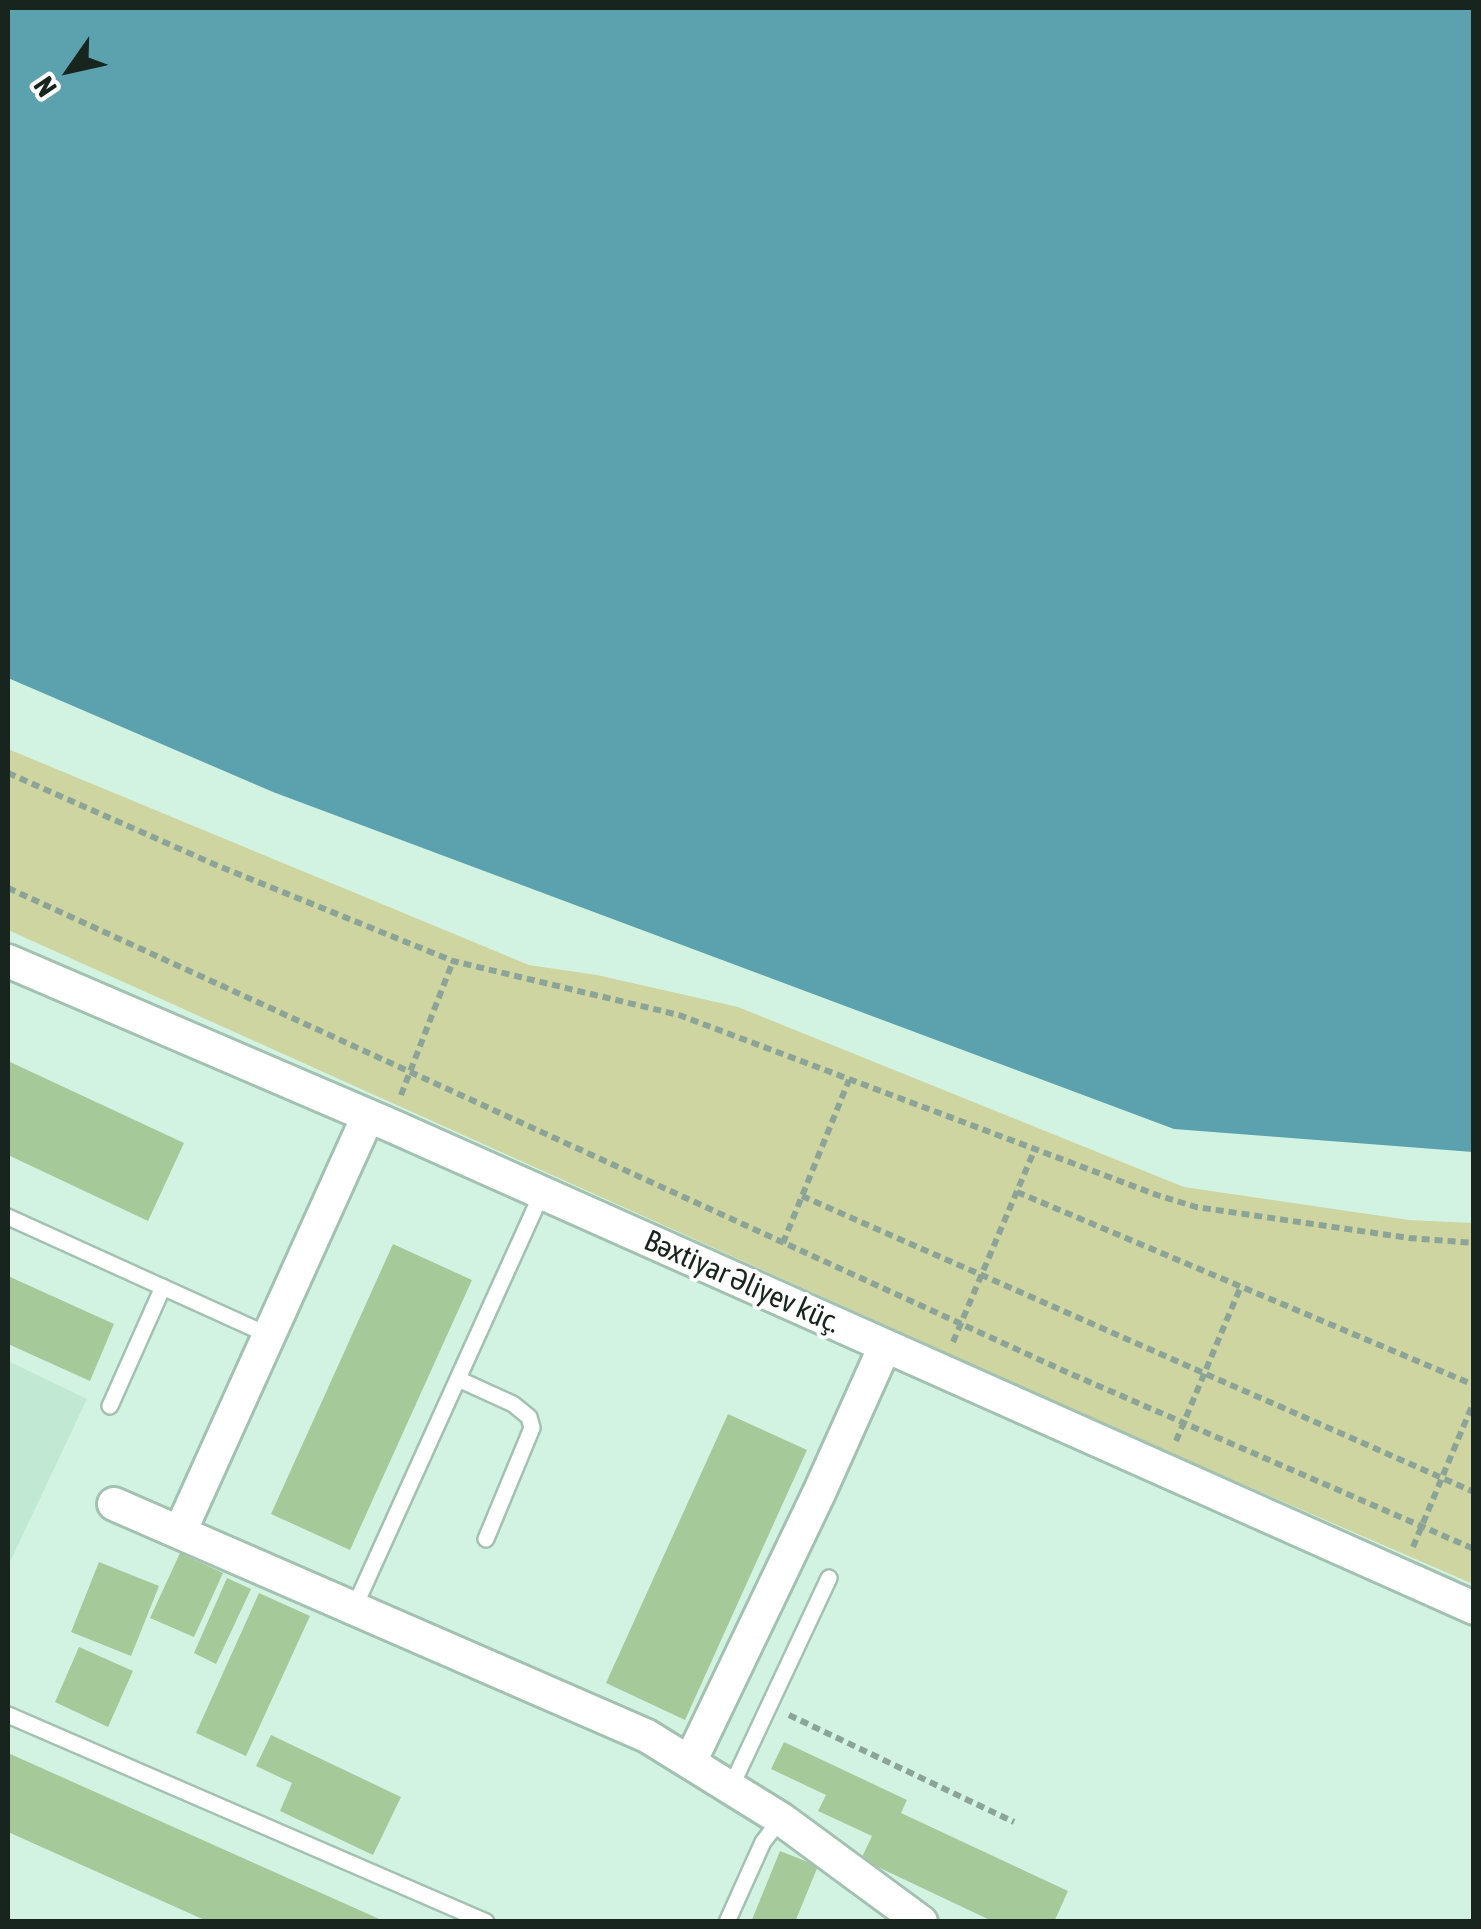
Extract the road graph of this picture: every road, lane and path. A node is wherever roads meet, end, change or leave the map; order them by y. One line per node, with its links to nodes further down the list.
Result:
1 (8, 773): 4 (path)
2 (8, 888): 5 (path)
3 (8, 961): 7 (street, Bəxtiyar Əliyev küç.)
4 (453, 961): 5 (path); 6 (path)
5 (410, 1073): 7 (path); 13 (path)
6 (849, 1080): 8 (path); 11 (path)
7 (379, 1121): 9 (street, Bəxtiyar Əliyev küç.); 19 (street)
8 (1034, 1151): 10 (path); 14 (path)
9 (542, 1192): 20 (street, Bəxtiyar Əliyev küç.); 23 (lane)
10 (1016, 1192): 15 (path); 16 (path)
11 (802, 1196): 13 (path); 15 (path)
12 (8, 1217): 17 (lane)
13 (783, 1243): 18 (path)
14 (1474, 1243)
15 (982, 1274): 18 (path); 22 (path)
16 (1241, 1286): 22 (path); 24 (path)
17 (163, 1288): 19 (lane); 26 (lane)
18 (961, 1324): 21 (path); 27 (path)
19 (266, 1334): 33 (street)
20 (885, 1346): 21 (street, Bəxtiyar Əliyev küç.); 42 (street)
21 (940, 1370): 28 (street, Bəxtiyar Əliyev küç.)
22 (1204, 1372): 27 (path); 29 (path)
23 (458, 1379): 34 (lane); 38 (lane)
24 (1474, 1385)
25 (1474, 1401): 29 (path)
26 (110, 1406)
27 (1183, 1422): 28 (path); 32 (path)
28 (1164, 1470): 36 (street, Bəxtiyar Əliyev küç.)
29 (1442, 1478): 30 (path); 32 (path)
30 (1474, 1492)
31 (114, 1504): 33 (street)
32 (1422, 1526): 35 (path); 36 (path)
33 (180, 1532): 38 (street)
34 (486, 1539)
35 (1474, 1549)
36 (1400, 1576): 39 (street, Bəxtiyar Əliyev küç.)
37 (829, 1578): 40 (lane)
38 (354, 1608): 42 (street)
39 (1474, 1608)
40 (770, 1706): 43 (lane); 45 (path)
41 (8, 1715): 46 (lane)
42 (690, 1760): 43 (street)
43 (732, 1786): 44 (street)
44 (781, 1819): 47 (lane); 48 (street)
45 (1014, 1822)
46 (486, 1922)
47 (728, 1922)
48 (921, 1922)

